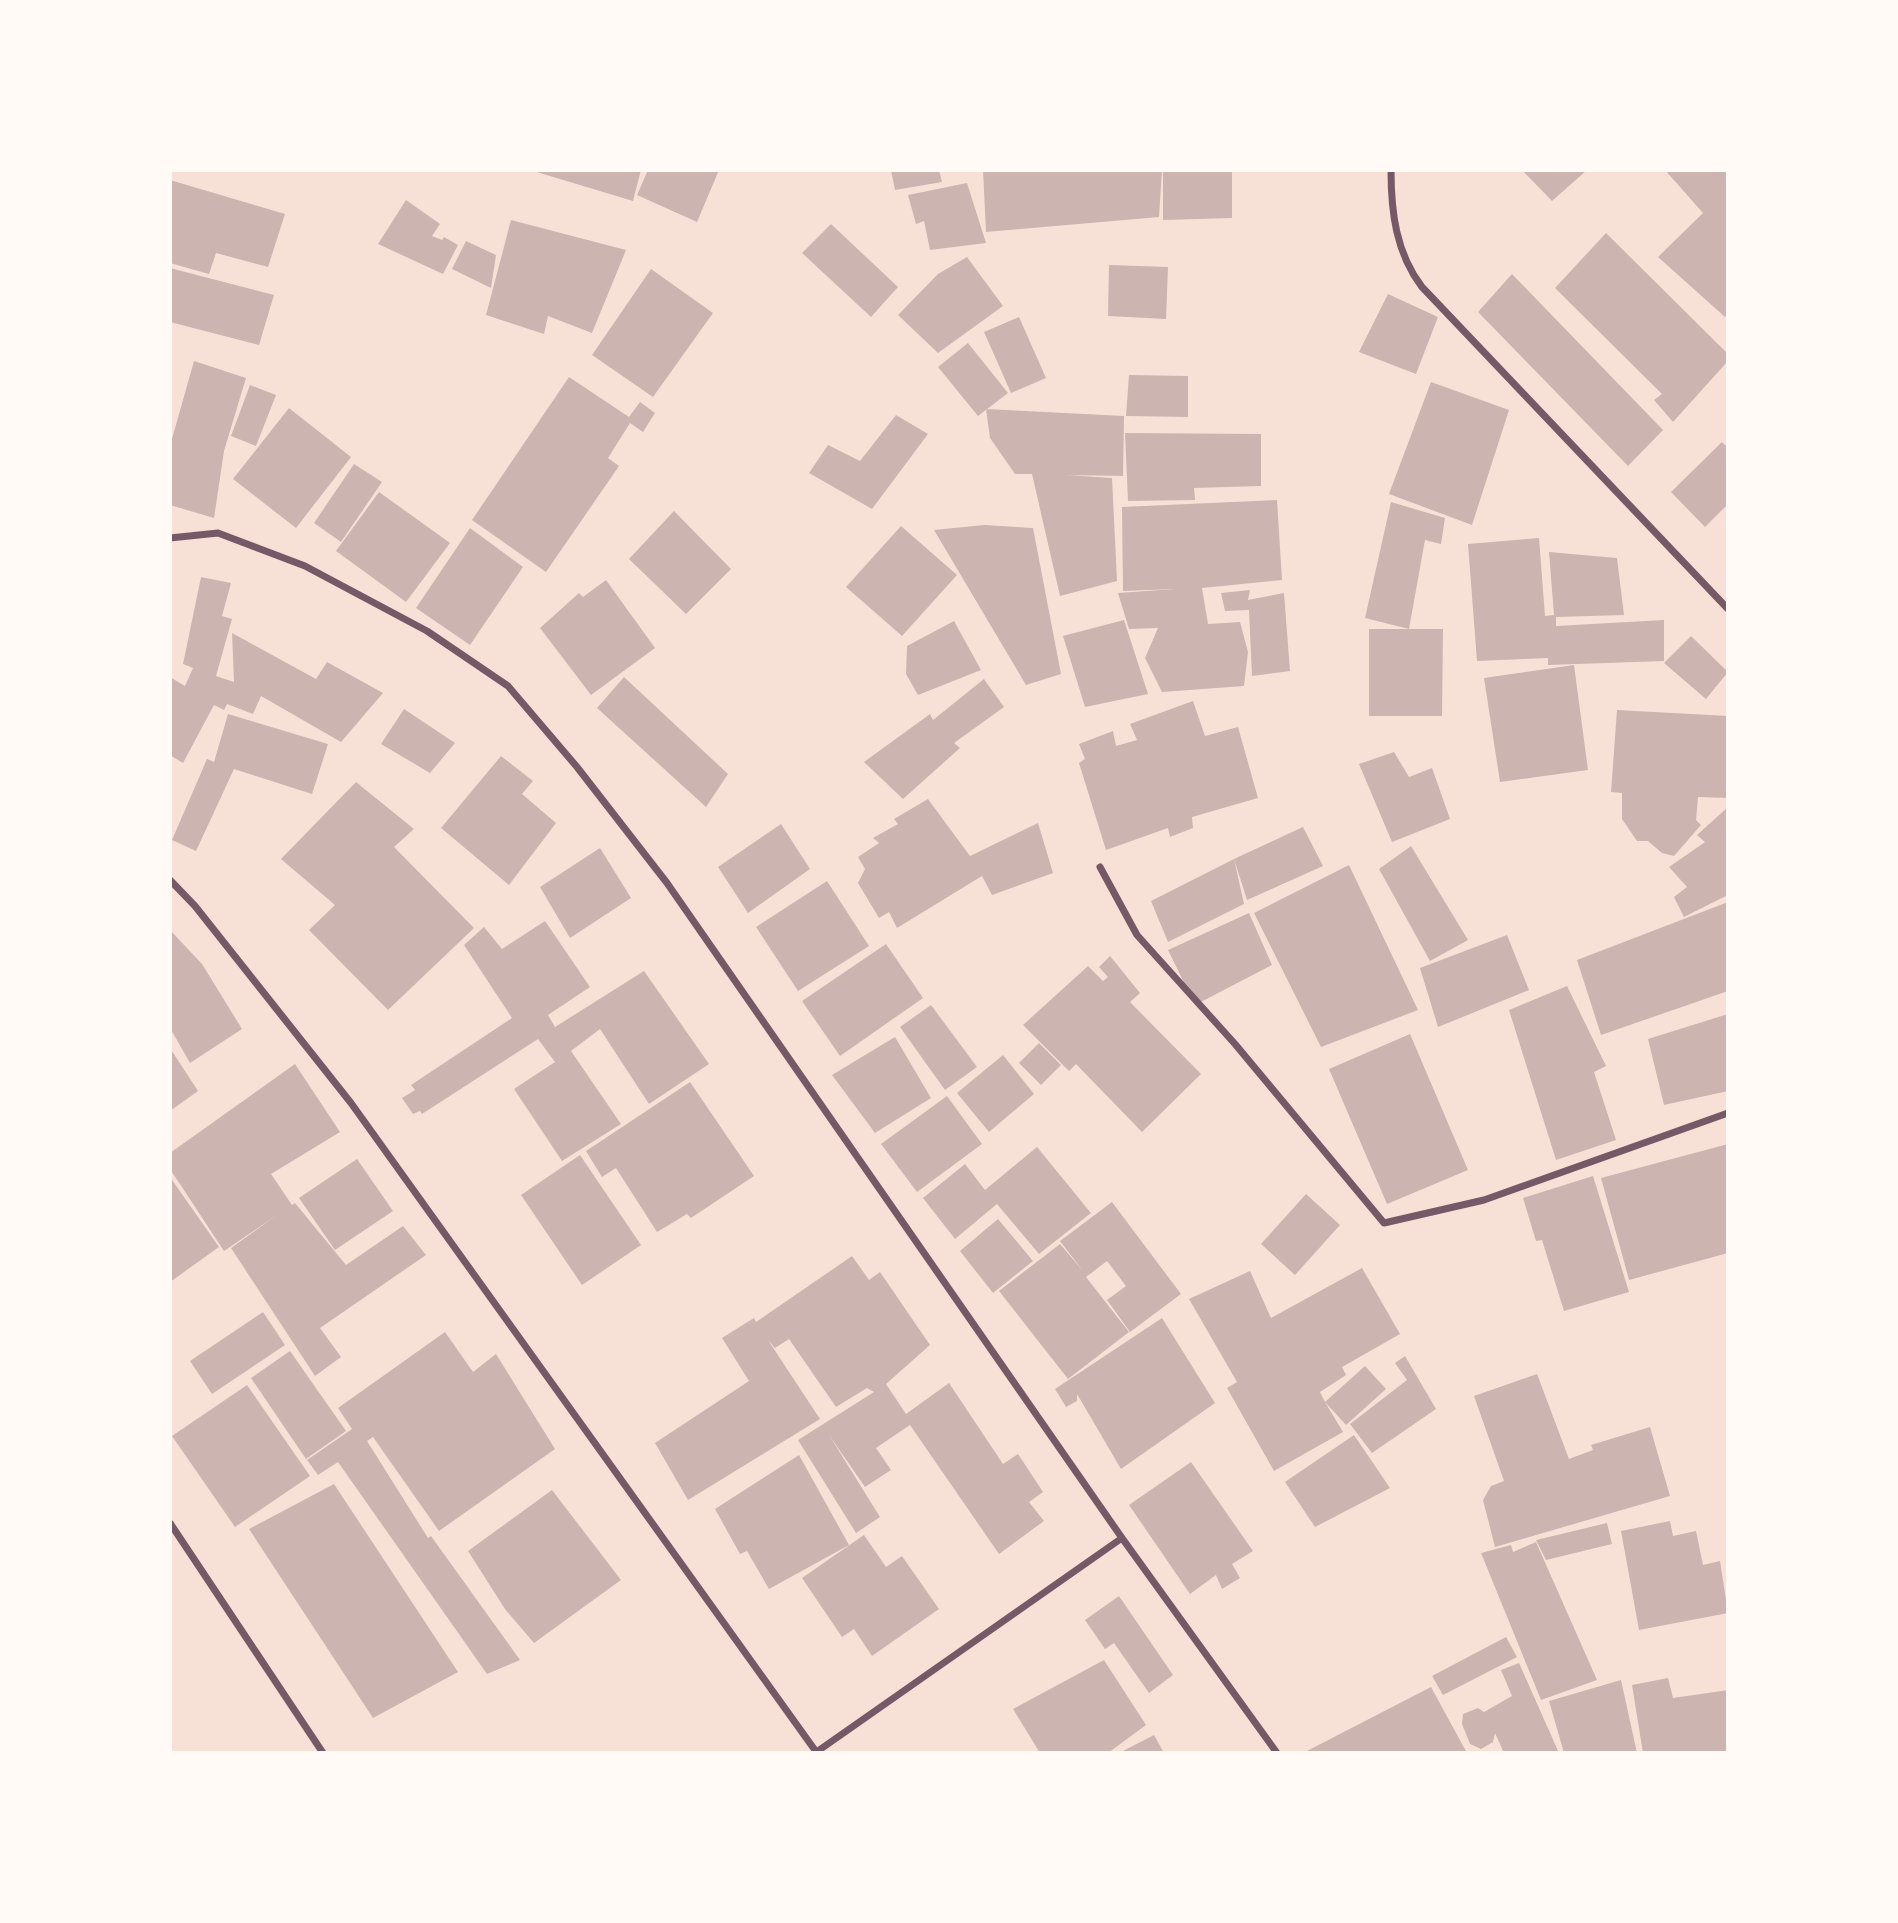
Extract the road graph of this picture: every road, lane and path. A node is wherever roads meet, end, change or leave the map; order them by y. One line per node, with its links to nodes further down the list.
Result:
1 (1391, 170): 3 (street)
2 (170, 538): 8 (street)
3 (1728, 609)
4 (1100, 867): 6 (street)
5 (170, 880): 10 (street)
6 (1728, 1113)
7 (170, 1523): 9 (street)
8 (1122, 1538): 10 (street); 11 (street)
9 (323, 1753)
10 (816, 1753)
11 (1277, 1753)

